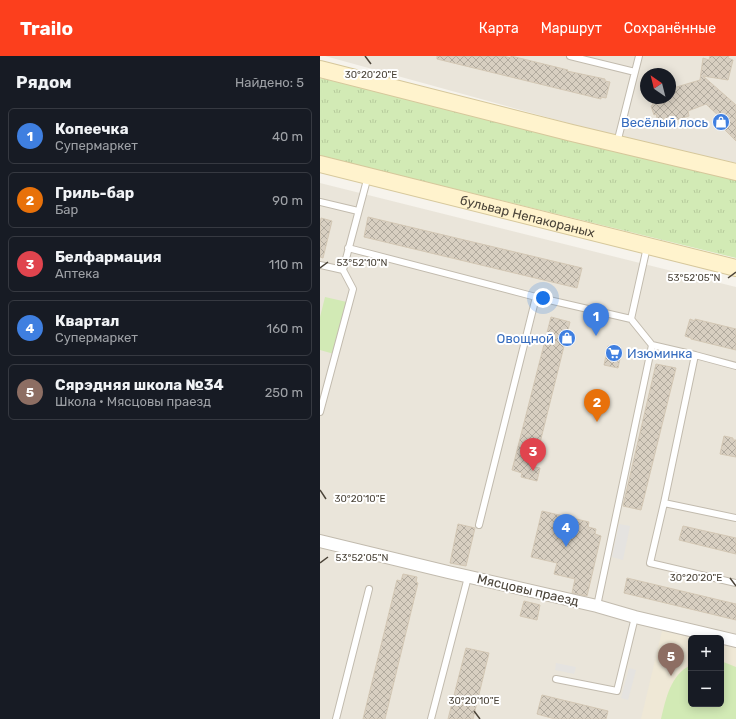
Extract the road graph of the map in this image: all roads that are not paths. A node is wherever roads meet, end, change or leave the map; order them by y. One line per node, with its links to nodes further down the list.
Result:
1 (570, 56): 4 (lane)
2 (639, 56): 4 (lane)
3 (320, 69): 5 (main road)
4 (635, 72): 5 (lane)
5 (617, 143): 7 (main road)
6 (320, 164): 8 (main road, бульвар Непакораных)
7 (736, 172)
8 (368, 176): 10 (lane); 11 (main road, бульвар Непакораных)
9 (320, 202): 10 (lane)
10 (358, 211): 12 (lane)
11 (647, 246): 14 (main road, бульвар Непакораных); 17 (lane)
12 (348, 248): 15 (lane); 16 (lane)
13 (320, 265): 15 (lane)
14 (736, 268)
15 (343, 270): 21 (lane)
16 (536, 297): 17 (lane); 24 (lane)
17 (631, 319): 18 (lane)
18 (652, 345): 19 (lane); 29 (lane)
19 (695, 355): 20 (lane); 22 (lane)
20 (736, 366)
21 (320, 412)
22 (664, 503): 23 (lane); 27 (lane)
23 (736, 518)
24 (479, 525)
25 (320, 541): 26 (street, Мясцовы праезд)
26 (468, 577): 29 (street, Мясцовы праезд); 34 (lane)
27 (736, 583)
28 (369, 589): 33 (lane)
29 (597, 606): 30 (street, Мясцовы праезд)
30 (635, 617): 31 (street, Мясцовы праезд); 32 (lane)
31 (736, 641)
32 (556, 679)
33 (336, 719)
34 (431, 719)

